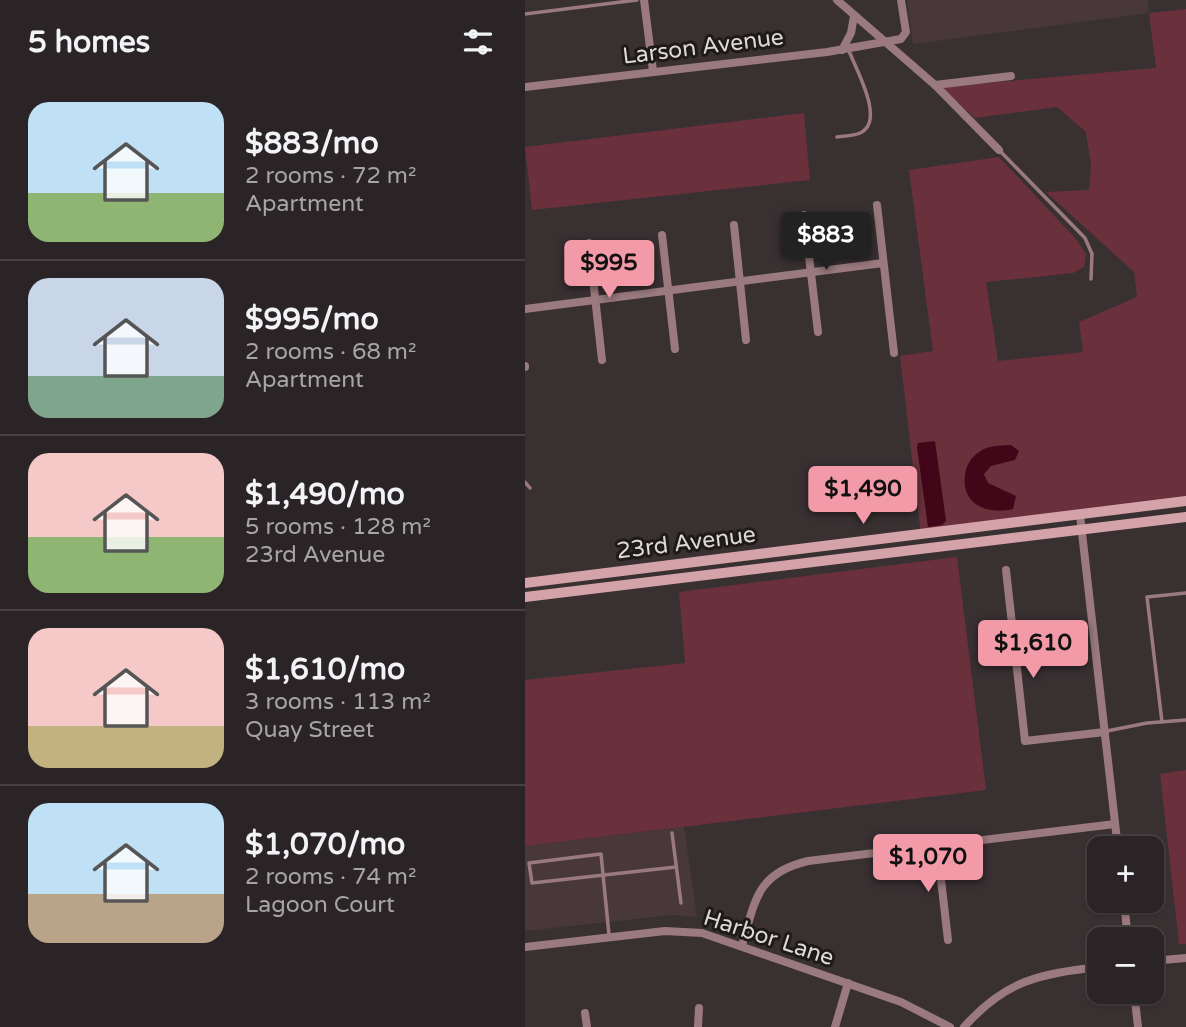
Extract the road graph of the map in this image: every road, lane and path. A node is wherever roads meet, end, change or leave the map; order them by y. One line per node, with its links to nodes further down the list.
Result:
1 (637, 0): 5 (lane)
2 (644, 0): 9 (street)
3 (837, 0): 6 (street)
4 (901, 0): 7 (street)
5 (525, 14)
6 (854, 16): 7 (street); 8 (street)
7 (885, 42): 8 (street, Larson Avenue); 11 (street)
8 (845, 49): 9 (street, Larson Avenue); 13 (lane)
9 (653, 71): 12 (street, Larson Avenue)
10 (1011, 76): 11 (street)
11 (935, 85): 14 (street)
12 (525, 87)
13 (837, 137)
14 (999, 150): 22 (lane)
15 (877, 205): 20 (street)
16 (804, 215): 21 (street)
17 (734, 225): 23 (street)
18 (662, 235): 24 (street)
19 (589, 243): 25 (street)
20 (883, 263): 21 (street); 30 (street)
21 (811, 273): 23 (street); 27 (street)
22 (1091, 279)
23 (740, 282): 24 (street); 28 (street)
24 (669, 292): 25 (street); 29 (street)
25 (595, 300): 26 (street); 31 (street)
26 (525, 309)
27 (818, 332)
28 (746, 340)
29 (675, 349)
30 (894, 353)
31 (602, 360)
32 (525, 482): 33 (lane)
33 (530, 488)
34 (1186, 501): 35 (main road, 23rd Avenue)
35 (1080, 515): 37 (street); 39 (main road, 23rd Avenue)
36 (1186, 517): 37 (main road, 23rd Avenue)
37 (1081, 529): 41 (main road, 23rd Avenue); 44 (street)
38 (1006, 570): 44 (street)
39 (525, 583)
40 (1186, 593): 43 (lane)
41 (525, 597)
42 (1186, 720): 43 (lane)
43 (1162, 722): 44 (lane)
44 (1105, 732): 45 (street)
45 (1115, 824): 47 (street); 48 (street)
46 (672, 833): 49 (lane)
47 (1116, 836)
48 (937, 845): 53 (street); 54 (street)
49 (676, 867): 50 (lane); 51 (lane)
50 (603, 875): 50 (lane); 52 (lane)
51 (681, 903)
52 (610, 937): 54 (street, Harbor Lane); 55 (street, Harbor Lane)
53 (948, 940)
54 (742, 946): 59 (street, Harbor Lane)
55 (525, 947)
56 (1186, 958): 57 (street)
57 (1164, 960)
58 (1087, 969): 67 (street)
59 (848, 983): 65 (street); 66 (street, Harbor Lane)
60 (1135, 1004): 68 (street)
61 (699, 1008): 64 (street)
62 (586, 1013): 63 (street)
63 (587, 1027)
64 (698, 1027)
65 (835, 1027)
66 (950, 1027)
67 (964, 1027)
68 (1138, 1027)

